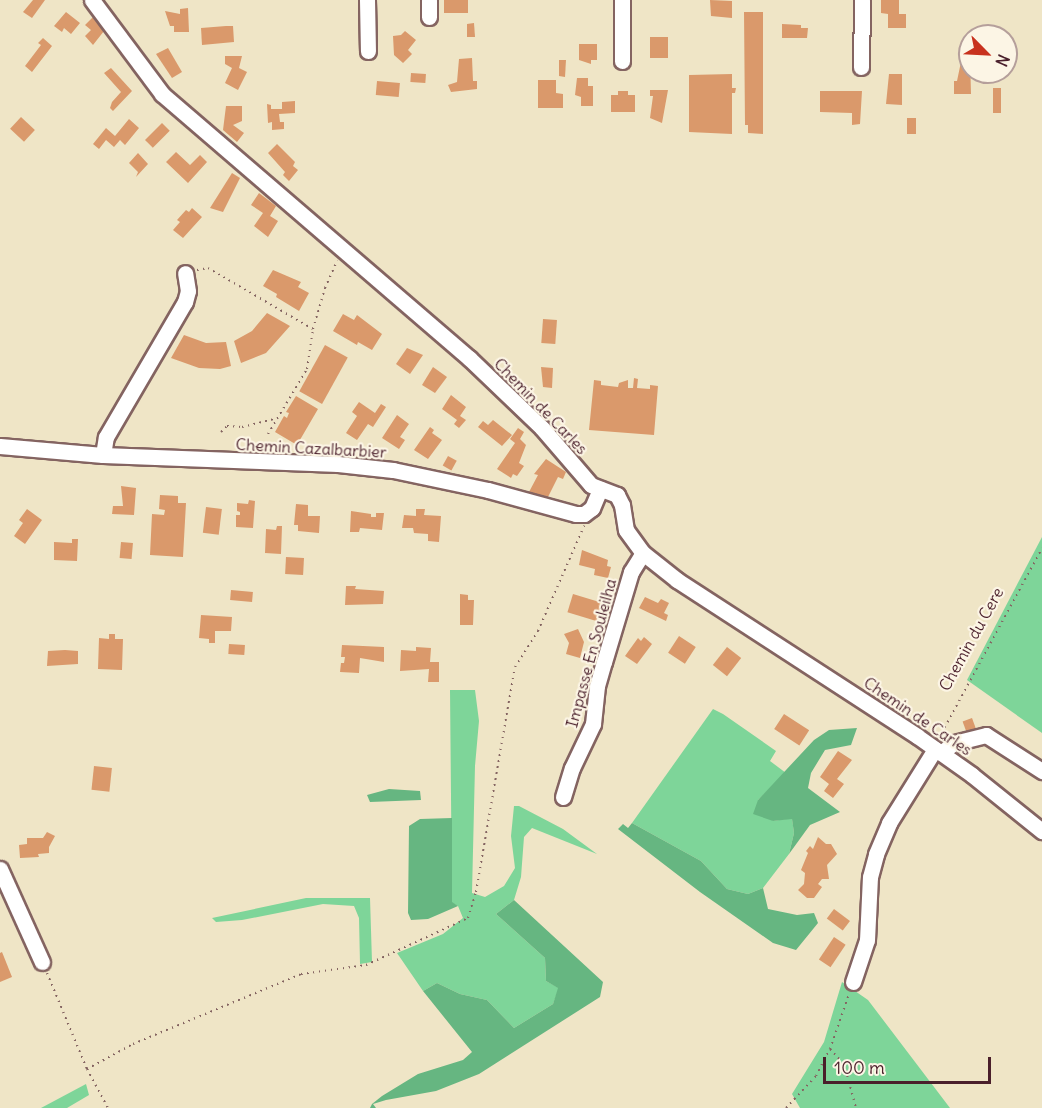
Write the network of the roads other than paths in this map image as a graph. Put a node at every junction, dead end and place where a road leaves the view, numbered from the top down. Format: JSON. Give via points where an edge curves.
{"nodes":[{"id":1,"x":367,"y":0,"type":"edge"},
{"id":2,"x":429,"y":0,"type":"edge"},
{"id":3,"x":622,"y":0,"type":"edge"},
{"id":4,"x":862,"y":0,"type":"edge"},
{"id":5,"x":94,"y":2,"type":"edge"},
{"id":6,"x":429,"y":17,"type":"dead end"},
{"id":7,"x":368,"y":51,"type":"dead end"},
{"id":8,"x":622,"y":61,"type":"dead end"},
{"id":9,"x":861,"y":67,"type":"dead end"},
{"id":10,"x":185,"y":273,"type":"road end"},
{"id":11,"x":0,"y":446,"type":"edge"},
{"id":12,"x":103,"y":455,"type":"junction"},
{"id":13,"x":600,"y":489,"type":"junction"},
{"id":14,"x":643,"y":553,"type":"junction"},
{"id":15,"x":938,"y":751,"type":"junction"},
{"id":16,"x":1042,"y":771,"type":"edge"},
{"id":17,"x":563,"y":797,"type":"dead end"},
{"id":18,"x":1042,"y":831,"type":"edge"},
{"id":19,"x":0,"y":868,"type":"edge"},
{"id":20,"x":42,"y":962,"type":"road end"},
{"id":21,"x":853,"y":982,"type":"road end"}],
"edges":[{"from":1,"to":7,"type":"street"},
{"from":2,"to":6,"type":"street"},
{"from":3,"to":8,"type":"street"},
{"from":4,"to":9,"type":"street"},
{"from":5,"to":13,"type":"street","name":"Chemin de Carles","via":[[162,94],[469,358],[542,428],[583,477]]},
{"from":10,"to":12,"type":"street","via":[[188,291],[184,302],[106,438]]},
{"from":11,"to":12,"type":"street","name":"Chemin Cazalbarbier"},
{"from":12,"to":13,"type":"street","name":"Chemin Cazalbarbier","via":[[393,470],[584,514],[592,508]]},
{"from":13,"to":14,"type":"street","name":"Chemin de Carles","via":[[620,499],[626,530]]},
{"from":14,"to":15,"type":"street","name":"Chemin de Carles","via":[[677,580]]},
{"from":14,"to":17,"type":"street","name":"Impasse En Souleilha","via":[[632,572],[604,662],[593,724]]},
{"from":15,"to":16,"type":"street","via":[[986,735]]},
{"from":15,"to":18,"type":"street","name":"Chemin de Carles"},
{"from":15,"to":21,"type":"street","via":[[888,823],[876,854],[870,877],[867,940]]},
{"from":19,"to":20,"type":"street"}]}
